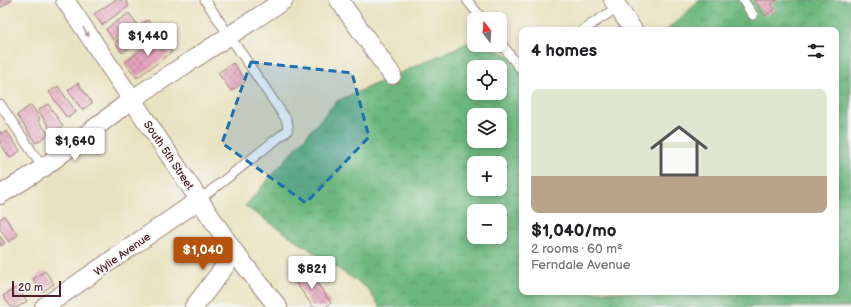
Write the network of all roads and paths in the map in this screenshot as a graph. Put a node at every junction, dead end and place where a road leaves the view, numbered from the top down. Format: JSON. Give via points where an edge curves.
{"nodes":[{"id":1,"x":65,"y":0,"type":"edge"},
{"id":2,"x":205,"y":0,"type":"edge"},
{"id":3,"x":284,"y":0,"type":"edge"},
{"id":4,"x":340,"y":0,"type":"edge"},
{"id":5,"x":467,"y":0,"type":"edge"},
{"id":6,"x":743,"y":0,"type":"edge"},
{"id":7,"x":615,"y":4,"type":"edge"},
{"id":8,"x":476,"y":12,"type":"edge"},
{"id":9,"x":753,"y":15,"type":"dead end"},
{"id":10,"x":587,"y":27,"type":"edge"},
{"id":11,"x":631,"y":27,"type":"edge"},
{"id":12,"x":230,"y":35,"type":"junction"},
{"id":13,"x":507,"y":50,"type":"edge"},
{"id":14,"x":519,"y":64,"type":"edge"},
{"id":15,"x":392,"y":75,"type":"dead end"},
{"id":16,"x":131,"y":100,"type":"junction"},
{"id":17,"x":0,"y":104,"type":"edge"},
{"id":18,"x":43,"y":168,"type":"junction"},
{"id":19,"x":0,"y":195,"type":"edge"},
{"id":20,"x":200,"y":200,"type":"junction"},
{"id":21,"x":235,"y":253,"type":"junction"},
{"id":22,"x":44,"y":307,"type":"edge"},
{"id":23,"x":194,"y":307,"type":"edge"},
{"id":24,"x":278,"y":307,"type":"edge"}],
"edges":[{"from":1,"to":16,"type":"street","name":"South 5th Street","one_way":true},
{"from":2,"to":12,"type":"lane"},
{"from":3,"to":12,"type":"street"},
{"from":4,"to":15,"type":"street"},
{"from":5,"to":8,"type":"lane"},
{"from":6,"to":9,"type":"lane"},
{"from":7,"to":10,"type":"lane"},
{"from":7,"to":11,"type":"street"},
{"from":12,"to":16,"type":"street"},
{"from":12,"to":20,"type":"lane","via":[[286,119],[288,126],[287,131]]},
{"from":13,"to":14,"type":"lane"},
{"from":16,"to":18,"type":"street"},
{"from":16,"to":20,"type":"street","name":"South 5th Street"},
{"from":17,"to":18,"type":"lane"},
{"from":18,"to":19,"type":"street"},
{"from":20,"to":21,"type":"street","name":"South 5th Street"},
{"from":20,"to":22,"type":"street","name":"Wylie Avenue"},
{"from":21,"to":23,"type":"street"},
{"from":21,"to":24,"type":"street","name":"South 5th Street"}]}
